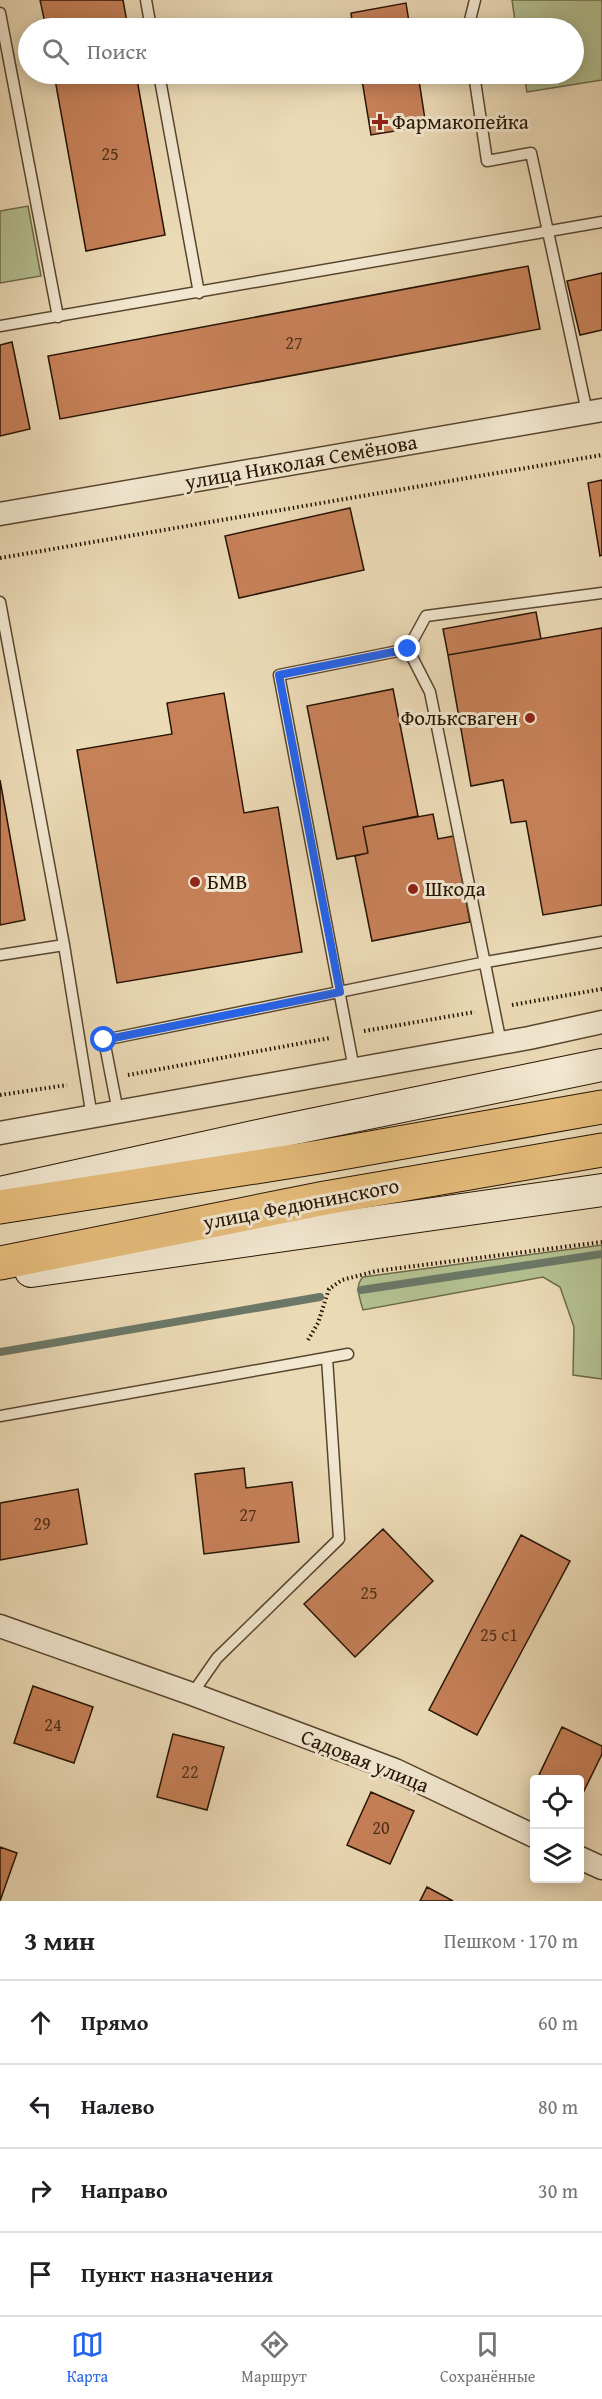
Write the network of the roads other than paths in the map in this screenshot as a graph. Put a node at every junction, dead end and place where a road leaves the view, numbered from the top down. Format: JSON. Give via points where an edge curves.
{"nodes":[{"id":1,"x":146,"y":0,"type":"edge"},
{"id":2,"x":475,"y":0,"type":"edge"},
{"id":3,"x":0,"y":13,"type":"edge"},
{"id":4,"x":149,"y":18,"type":"edge"},
{"id":5,"x":470,"y":18,"type":"edge"},
{"id":6,"x":161,"y":84,"type":"edge"},
{"id":7,"x":475,"y":84,"type":"edge"},
{"id":8,"x":602,"y":222,"type":"edge"},
{"id":9,"x":548,"y":231,"type":"junction"},
{"id":10,"x":199,"y":292,"type":"junction"},
{"id":11,"x":58,"y":317,"type":"junction"},
{"id":12,"x":0,"y":326,"type":"edge"},
{"id":13,"x":594,"y":411,"type":"edge"},
{"id":14,"x":0,"y":514,"type":"edge"},
{"id":15,"x":602,"y":593,"type":"edge"},
{"id":16,"x":0,"y":602,"type":"edge"},
{"id":17,"x":408,"y":649,"type":"junction"},
{"id":18,"x":602,"y":942,"type":"edge"},
{"id":19,"x":64,"y":945,"type":"junction"},
{"id":20,"x":0,"y":955,"type":"edge"},
{"id":21,"x":486,"y":962,"type":"junction"},
{"id":22,"x":340,"y":992,"type":"junction"},
{"id":23,"x":602,"y":1022,"type":"edge"},
{"id":24,"x":501,"y":1042,"type":"junction"},
{"id":25,"x":602,"y":1065,"type":"edge"},
{"id":26,"x":354,"y":1069,"type":"junction"},
{"id":27,"x":602,"y":1107,"type":"edge"},
{"id":28,"x":118,"y":1112,"type":"junction"},
{"id":29,"x":92,"y":1117,"type":"junction"},
{"id":30,"x":0,"y":1133,"type":"edge"},
{"id":31,"x":602,"y":1150,"type":"edge"},
{"id":32,"x":602,"y":1190,"type":"edge"},
{"id":33,"x":0,"y":1193,"type":"edge"},
{"id":34,"x":0,"y":1208,"type":"edge"},
{"id":35,"x":0,"y":1263,"type":"edge"},
{"id":36,"x":0,"y":1275,"type":"edge"},
{"id":37,"x":348,"y":1354,"type":"dead end"},
{"id":38,"x":327,"y":1358,"type":"junction"},
{"id":39,"x":0,"y":1416,"type":"edge"},
{"id":40,"x":0,"y":1626,"type":"edge"},
{"id":41,"x":192,"y":1694,"type":"junction"},
{"id":42,"x":530,"y":1834,"type":"edge"},
{"id":43,"x":584,"y":1860,"type":"edge"},
{"id":44,"x":602,"y":1868,"type":"edge"}],
"edges":[{"from":1,"to":4,"type":"lane"},
{"from":2,"to":5,"type":"lane"},
{"from":3,"to":11,"type":"lane"},
{"from":6,"to":10,"type":"lane"},
{"from":7,"to":9,"type":"lane","via":[[487,161],[531,153]]},
{"from":8,"to":9,"type":"lane"},
{"from":9,"to":10,"type":"lane"},
{"from":9,"to":13,"type":"lane"},
{"from":10,"to":11,"type":"lane"},
{"from":11,"to":12,"type":"lane"},
{"from":13,"to":14,"type":"street","name":"улица Николая Семёнова"},
{"from":15,"to":17,"type":"lane","via":[[426,616]]},
{"from":16,"to":19,"type":"lane"},
{"from":17,"to":21,"type":"lane","via":[[430,692]]},
{"from":17,"to":22,"type":"lane","via":[[279,675]]},
{"from":18,"to":21,"type":"lane"},
{"from":19,"to":20,"type":"lane"},
{"from":19,"to":29,"type":"lane"},
{"from":21,"to":22,"type":"lane"},
{"from":21,"to":24,"type":"lane"},
{"from":22,"to":26,"type":"lane"},
{"from":22,"to":28,"type":"lane","via":[[104,1040]]},
{"from":23,"to":24,"type":"street"},
{"from":24,"to":26,"type":"street"},
{"from":25,"to":33,"type":"main road"},
{"from":26,"to":28,"type":"street"},
{"from":27,"to":34,"type":"highway","name":"улица Федюнинского"},
{"from":28,"to":29,"type":"street"},
{"from":29,"to":30,"type":"street"},
{"from":31,"to":35,"type":"highway","name":"улица Федюнинского","via":[[326,1198]]},
{"from":32,"to":36,"type":"main road"},
{"from":37,"to":38,"type":"lane"},
{"from":38,"to":39,"type":"lane"},
{"from":38,"to":41,"type":"lane","via":[[339,1539],[217,1658]]},
{"from":40,"to":41,"type":"street","name":"Садовая улица"},
{"from":41,"to":42,"type":"street","name":"Садовая улица","via":[[395,1770]]},
{"from":43,"to":44,"type":"street"}]}
